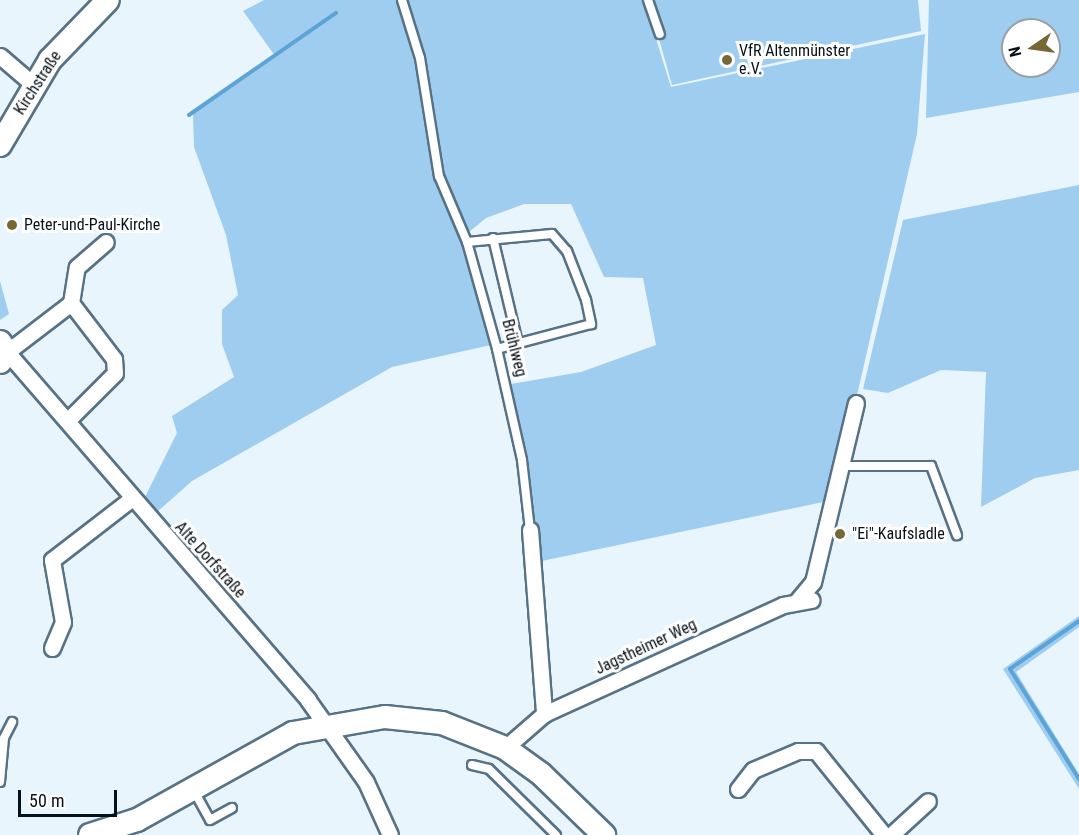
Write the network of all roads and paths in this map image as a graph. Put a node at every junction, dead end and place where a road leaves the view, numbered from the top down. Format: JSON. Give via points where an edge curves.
{"nodes":[{"id":1,"x":108,"y":0,"type":"edge"},
{"id":2,"x":402,"y":0,"type":"edge"},
{"id":3,"x":648,"y":0,"type":"edge"},
{"id":4,"x":660,"y":34,"type":"dead end"},
{"id":5,"x":0,"y":56,"type":"edge"},
{"id":6,"x":35,"y":86,"type":"junction"},
{"id":7,"x":0,"y":145,"type":"edge"},
{"id":8,"x":493,"y":238,"type":"junction"},
{"id":9,"x":106,"y":242,"type":"dead end"},
{"id":10,"x":466,"y":242,"type":"junction"},
{"id":11,"x":71,"y":303,"type":"junction"},
{"id":12,"x":518,"y":343,"type":"junction"},
{"id":13,"x":497,"y":349,"type":"junction"},
{"id":14,"x":2,"y":352,"type":"edge"},
{"id":15,"x":856,"y":403,"type":"dead end"},
{"id":16,"x":68,"y":420,"type":"junction"},
{"id":17,"x":842,"y":466,"type":"junction"},
{"id":18,"x":131,"y":498,"type":"junction"},
{"id":19,"x":530,"y":530,"type":"joint"},
{"id":20,"x":957,"y":535,"type":"dead end"},
{"id":21,"x":812,"y":600,"type":"dead end"},
{"id":22,"x":796,"y":602,"type":"junction"},
{"id":23,"x":52,"y":648,"type":"dead end"},
{"id":24,"x":544,"y":714,"type":"junction"},
{"id":25,"x":12,"y":722,"type":"dead end"},
{"id":26,"x":325,"y":724,"type":"junction"},
{"id":27,"x":505,"y":748,"type":"junction"},
{"id":28,"x":472,"y":765,"type":"dead end"},
{"id":29,"x":0,"y":782,"type":"edge"},
{"id":30,"x":738,"y":789,"type":"dead end"},
{"id":31,"x":193,"y":790,"type":"junction"},
{"id":32,"x":928,"y":801,"type":"dead end"},
{"id":33,"x":232,"y":808,"type":"dead end"},
{"id":34,"x":90,"y":835,"type":"edge"},
{"id":35,"x":390,"y":835,"type":"edge"},
{"id":36,"x":556,"y":835,"type":"edge"},
{"id":37,"x":604,"y":835,"type":"edge"},
{"id":38,"x":884,"y":835,"type":"edge"},
{"id":39,"x":891,"y":835,"type":"edge"}],
"edges":[{"from":1,"to":6,"type":"main road","name":"Kirchstraße","via":[[50,60]]},
{"from":2,"to":10,"type":"lane","name":"Brühlweg","via":[[420,58],[439,176]]},
{"from":3,"to":4,"type":"lane"},
{"from":5,"to":6,"type":"street"},
{"from":6,"to":7,"type":"main road","name":"Kirchstraße"},
{"from":8,"to":10,"type":"lane"},
{"from":8,"to":12,"type":"lane"},
{"from":8,"to":12,"type":"lane","via":[[544,232],[558,238],[586,300],[591,324]]},
{"from":9,"to":11,"type":"street","via":[[77,267]]},
{"from":10,"to":13,"type":"lane","name":"Brühlweg"},
{"from":11,"to":14,"type":"street","name":"Alte Dorfstraße"},
{"from":11,"to":16,"type":"street","via":[[114,359],[115,373]]},
{"from":12,"to":13,"type":"lane"},
{"from":13,"to":19,"type":"lane","name":"Brühlweg","via":[[522,460]]},
{"from":14,"to":16,"type":"street","name":"Alte Dorfstraße"},
{"from":15,"to":17,"type":"street"},
{"from":16,"to":18,"type":"street","name":"Alte Dorfstraße"},
{"from":17,"to":20,"type":"lane","via":[[931,466]]},
{"from":17,"to":22,"type":"street","via":[[813,582]]},
{"from":18,"to":23,"type":"street","via":[[52,560],[63,622]]},
{"from":18,"to":26,"type":"street","name":"Alte Dorfstraße","via":[[255,636]]},
{"from":19,"to":24,"type":"street","name":"Brühlweg"},
{"from":21,"to":22,"type":"street","name":"Jagstheimer Weg"},
{"from":22,"to":24,"type":"street","name":"Jagstheimer Weg"},
{"from":24,"to":27,"type":"street","name":"Jagstheimer Weg"},
{"from":25,"to":29,"type":"lane","via":[[4,738]]},
{"from":26,"to":27,"type":"main road","via":[[416,718],[473,733]]},
{"from":26,"to":31,"type":"main road","via":[[258,749]]},
{"from":26,"to":35,"type":"street","name":"Alte Dorfstraße","via":[[366,782]]},
{"from":27,"to":37,"type":"main road","via":[[541,774]]},
{"from":28,"to":36,"type":"lane","via":[[489,769]]},
{"from":30,"to":38,"type":"street","via":[[753,770],[798,751],[816,751]]},
{"from":31,"to":33,"type":"lane","via":[[210,820]]},
{"from":31,"to":34,"type":"main road","via":[[136,820]]},
{"from":32,"to":39,"type":"street"}]}
